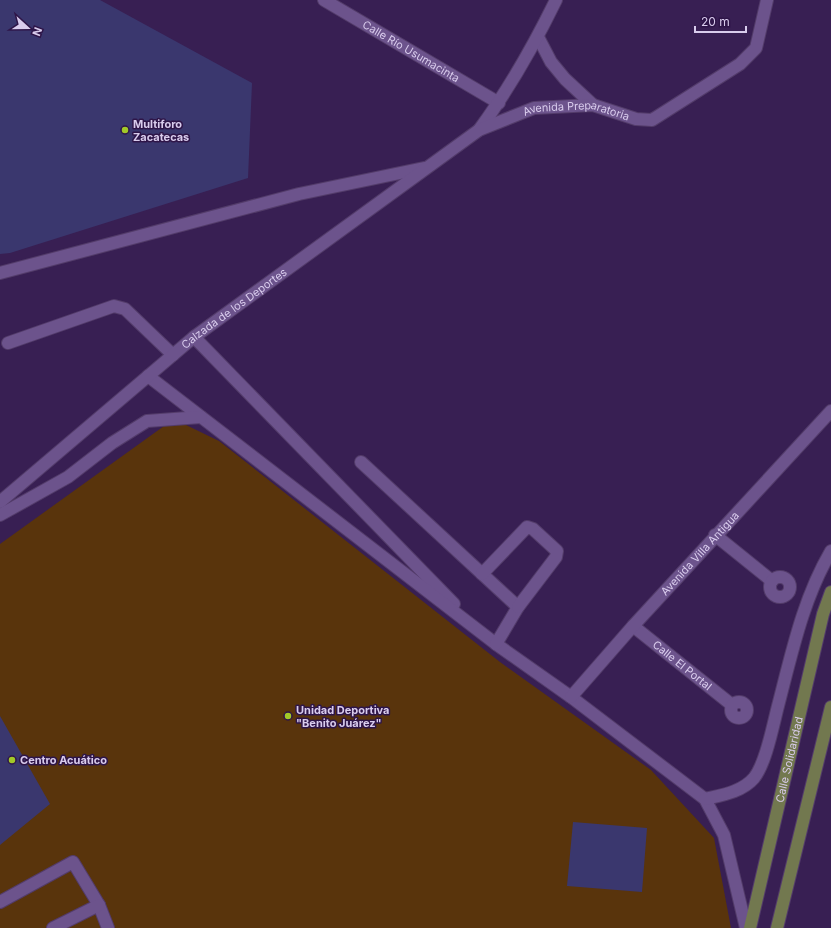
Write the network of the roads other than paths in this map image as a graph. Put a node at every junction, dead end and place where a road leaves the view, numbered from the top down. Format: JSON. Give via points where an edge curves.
{"nodes":[{"id":1,"x":324,"y":0,"type":"edge"},
{"id":2,"x":556,"y":0,"type":"edge"},
{"id":3,"x":768,"y":0,"type":"edge"},
{"id":4,"x":538,"y":37,"type":"junction"},
{"id":5,"x":499,"y":103,"type":"junction"},
{"id":6,"x":593,"y":105,"type":"junction"},
{"id":7,"x":479,"y":130,"type":"junction"},
{"id":8,"x":428,"y":167,"type":"junction"},
{"id":9,"x":0,"y":273,"type":"edge"},
{"id":10,"x":194,"y":337,"type":"junction"},
{"id":11,"x":8,"y":343,"type":"dead end"},
{"id":12,"x":173,"y":355,"type":"junction"},
{"id":13,"x":148,"y":376,"type":"junction"},
{"id":14,"x":831,"y":411,"type":"edge"},
{"id":15,"x":201,"y":417,"type":"junction"},
{"id":16,"x":361,"y":462,"type":"dead end"},
{"id":17,"x":0,"y":502,"type":"edge"},
{"id":18,"x":0,"y":515,"type":"edge"},
{"id":19,"x":715,"y":535,"type":"junction"},
{"id":20,"x":831,"y":551,"type":"edge"},
{"id":21,"x":482,"y":574,"type":"junction"},
{"id":22,"x":772,"y":581,"type":"dead end"},
{"id":23,"x":831,"y":592,"type":"edge"},
{"id":24,"x":518,"y":607,"type":"junction"},
{"id":25,"x":633,"y":626,"type":"junction"},
{"id":26,"x":484,"y":635,"type":"junction"},
{"id":27,"x":496,"y":644,"type":"junction"},
{"id":28,"x":571,"y":697,"type":"junction"},
{"id":29,"x":732,"y":706,"type":"dead end"},
{"id":30,"x":831,"y":707,"type":"edge"},
{"id":31,"x":704,"y":799,"type":"junction"},
{"id":32,"x":0,"y":902,"type":"edge"},
{"id":33,"x":100,"y":905,"type":"junction"},
{"id":34,"x":53,"y":928,"type":"edge"},
{"id":35,"x":108,"y":928,"type":"edge"},
{"id":36,"x":746,"y":928,"type":"edge"},
{"id":37,"x":750,"y":928,"type":"edge"},
{"id":38,"x":777,"y":928,"type":"edge"}],
"edges":[{"from":1,"to":5,"type":"street","name":"Calle Río Usumacinta"},
{"from":2,"to":4,"type":"street"},
{"from":3,"to":6,"type":"street","name":"Avenida Preparatoria","via":[[756,48],[740,64],[652,120],[636,119]]},
{"from":4,"to":5,"type":"street"},
{"from":4,"to":6,"type":"street","via":[[551,62]]},
{"from":5,"to":7,"type":"street"},
{"from":6,"to":7,"type":"street","name":"Avenida Preparatoria","via":[[534,108]]},
{"from":7,"to":8,"type":"street","name":"Calzada de los Deportes"},
{"from":8,"to":9,"type":"street","via":[[299,194]]},
{"from":8,"to":10,"type":"street","name":"Calzada de los Deportes"},
{"from":10,"to":12,"type":"street","name":"Calzada de los Deportes"},
{"from":10,"to":26,"type":"street"},
{"from":11,"to":12,"type":"street","via":[[114,306],[125,309]]},
{"from":12,"to":13,"type":"street","name":"Calzada de los Deportes"},
{"from":13,"to":15,"type":"street"},
{"from":13,"to":17,"type":"street","name":"Calzada de los Deportes"},
{"from":14,"to":19,"type":"street","name":"Avenida Villa Antigua"},
{"from":15,"to":18,"type":"street","via":[[147,421],[68,477]]},
{"from":15,"to":26,"type":"street"},
{"from":16,"to":21,"type":"street"},
{"from":19,"to":22,"type":"street"},
{"from":19,"to":25,"type":"street","name":"Avenida Villa Antigua"},
{"from":20,"to":31,"type":"street","via":[[817,575],[802,615],[772,729],[754,777],[741,789]]},
{"from":21,"to":24,"type":"street"},
{"from":21,"to":24,"type":"street","via":[[527,527],[533,529],[557,551],[556,556]]},
{"from":23,"to":37,"type":"main road","name":"Calle Solidaridad","via":[[823,614]]},
{"from":24,"to":27,"type":"street"},
{"from":25,"to":28,"type":"street","name":"Avenida Villa Antigua"},
{"from":25,"to":29,"type":"street","name":"Calle El Portal"},
{"from":26,"to":27,"type":"street"},
{"from":27,"to":28,"type":"street"},
{"from":28,"to":31,"type":"street"},
{"from":30,"to":38,"type":"main road"},
{"from":31,"to":36,"type":"street","via":[[724,835]]},
{"from":32,"to":33,"type":"street","via":[[73,862]]},
{"from":33,"to":34,"type":"street"},
{"from":33,"to":35,"type":"street"}]}
